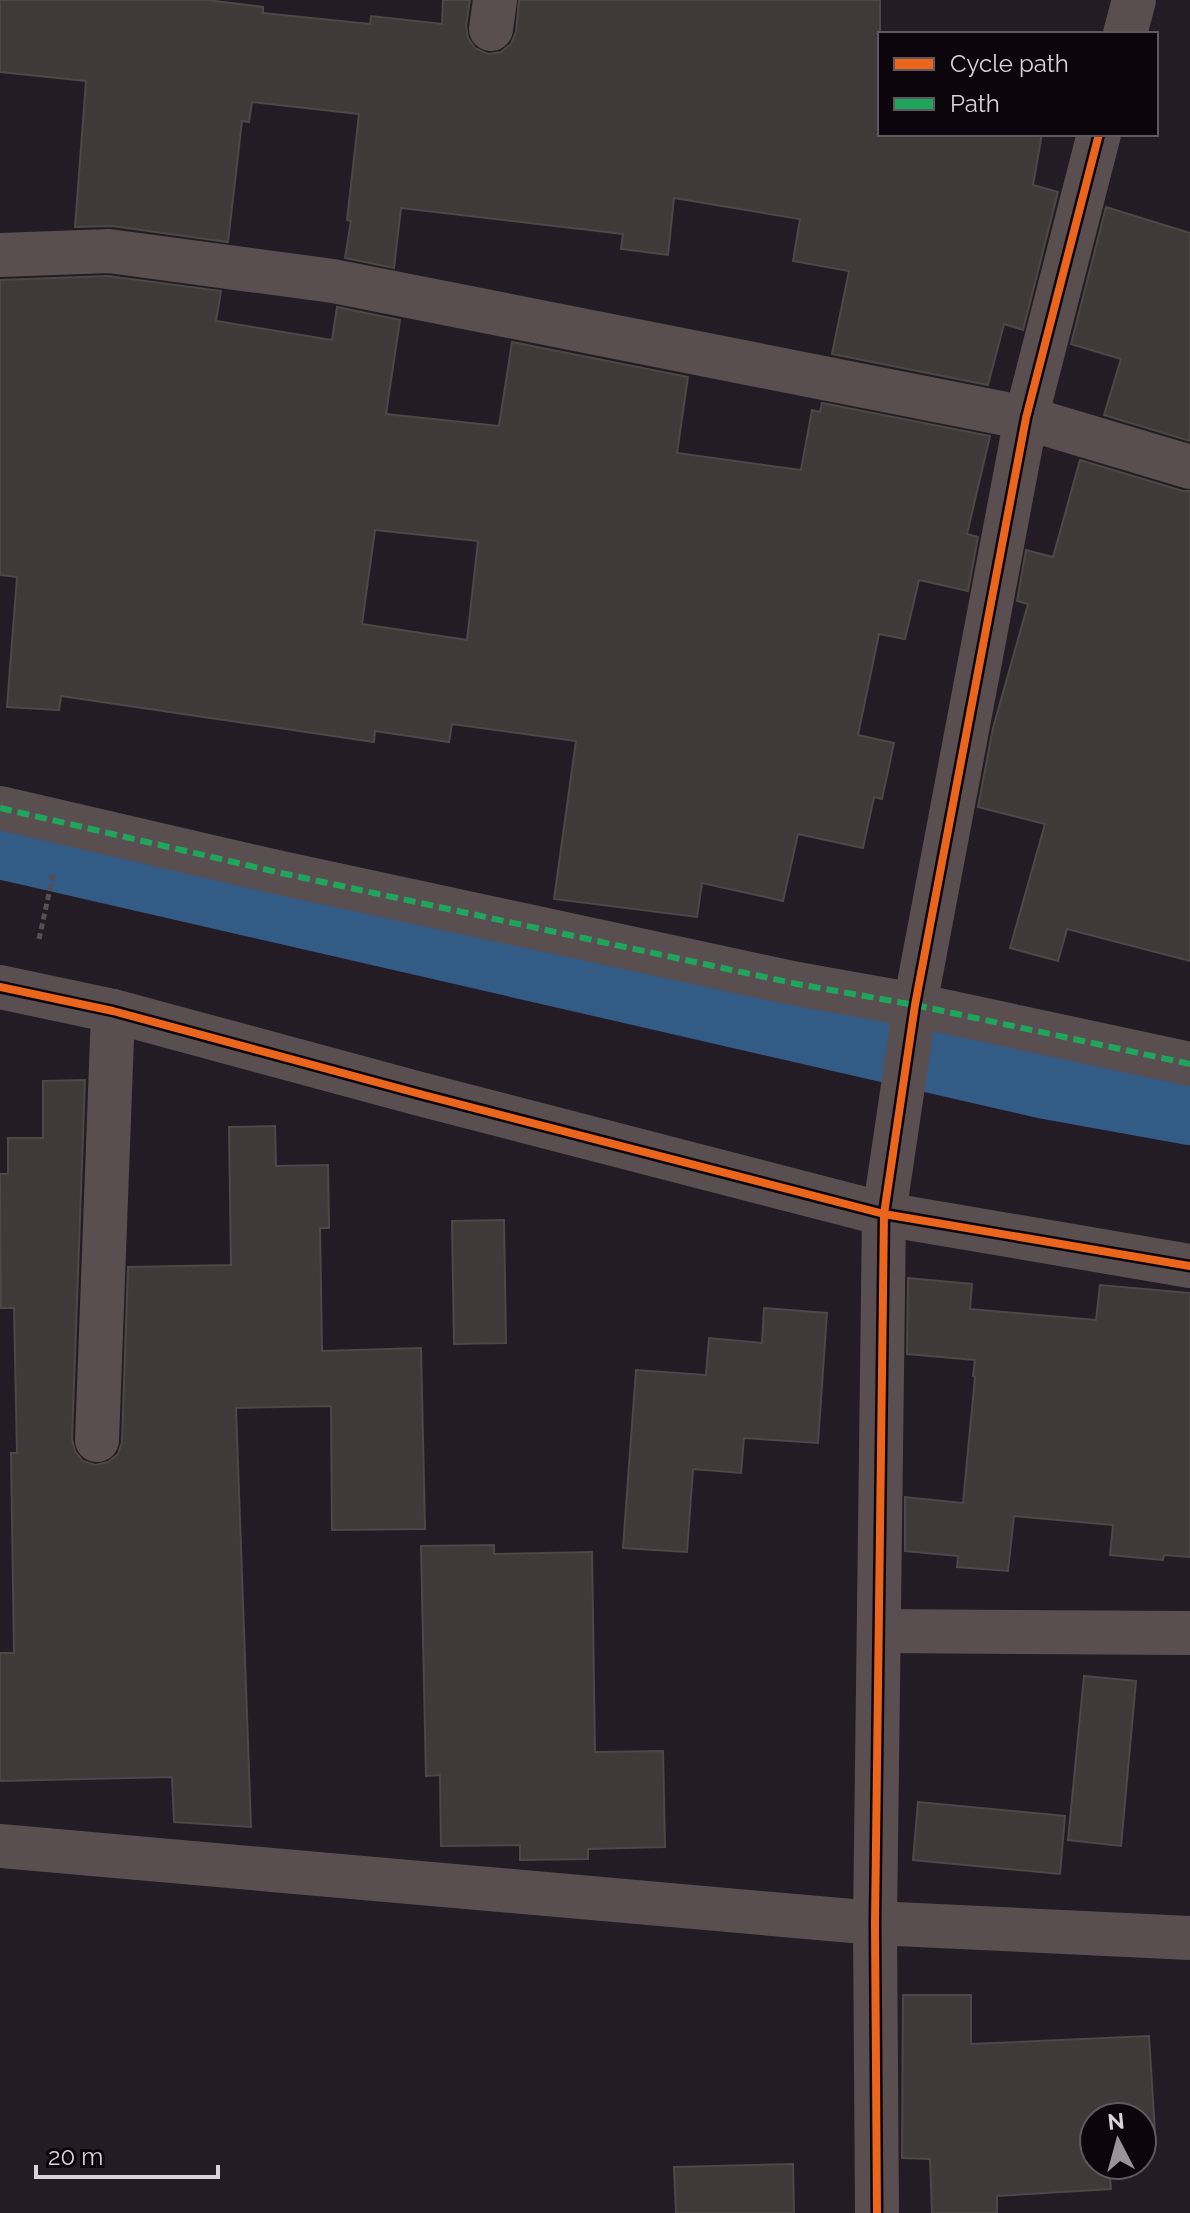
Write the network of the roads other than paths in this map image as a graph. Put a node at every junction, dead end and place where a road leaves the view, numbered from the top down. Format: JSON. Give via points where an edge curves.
{"nodes":[{"id":1,"x":1134,"y":0,"type":"edge"},
{"id":2,"x":1126,"y":32,"type":"edge"},
{"id":3,"x":1098,"y":136,"type":"edge"},
{"id":4,"x":0,"y":255,"type":"edge"},
{"id":5,"x":1026,"y":418,"type":"junction"},
{"id":6,"x":1190,"y":467,"type":"edge"},
{"id":7,"x":0,"y":808,"type":"edge"},
{"id":8,"x":0,"y":987,"type":"edge"},
{"id":9,"x":113,"y":1011,"type":"junction"},
{"id":10,"x":914,"y":1015,"type":"junction"},
{"id":11,"x":1190,"y":1064,"type":"edge"},
{"id":12,"x":884,"y":1214,"type":"junction"},
{"id":13,"x":1190,"y":1266,"type":"edge"},
{"id":14,"x":97,"y":1440,"type":"dead end"},
{"id":15,"x":879,"y":1631,"type":"junction"},
{"id":16,"x":1190,"y":1633,"type":"edge"},
{"id":17,"x":0,"y":1846,"type":"edge"},
{"id":18,"x":875,"y":1923,"type":"junction"},
{"id":19,"x":1190,"y":1938,"type":"edge"},
{"id":20,"x":877,"y":2213,"type":"edge"}],
"edges":[{"from":1,"to":2,"type":"street"},
{"from":3,"to":5,"type":"street"},
{"from":4,"to":5,"type":"street","via":[[109,251],[333,281]]},
{"from":5,"to":6,"type":"street"},
{"from":5,"to":10,"type":"street"},
{"from":7,"to":10,"type":"street","via":[[797,984]]},
{"from":8,"to":9,"type":"street"},
{"from":9,"to":12,"type":"street"},
{"from":9,"to":14,"type":"street"},
{"from":10,"to":11,"type":"street"},
{"from":10,"to":12,"type":"street"},
{"from":12,"to":13,"type":"street"},
{"from":12,"to":15,"type":"street"},
{"from":15,"to":16,"type":"street"},
{"from":15,"to":18,"type":"street"},
{"from":17,"to":18,"type":"street"},
{"from":18,"to":19,"type":"street"},
{"from":18,"to":20,"type":"street"}]}
